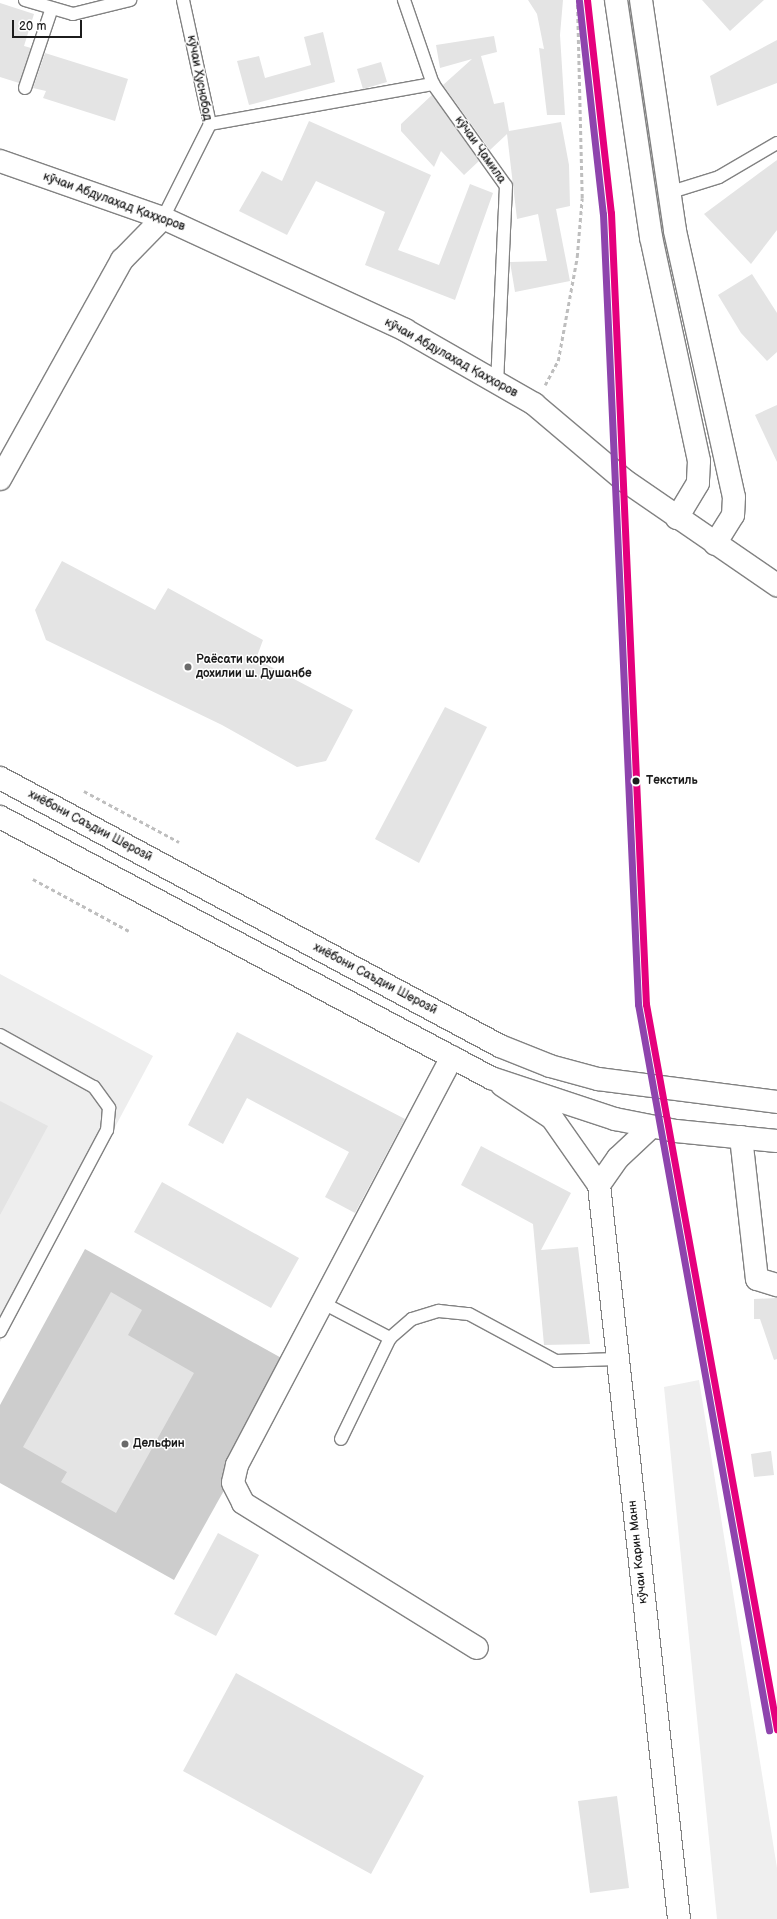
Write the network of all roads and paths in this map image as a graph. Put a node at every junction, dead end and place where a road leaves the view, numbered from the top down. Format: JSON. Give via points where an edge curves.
{"nodes":[{"id":1,"x":25,"y":0,"type":"edge"},
{"id":2,"x":130,"y":0,"type":"edge"},
{"id":3,"x":183,"y":0,"type":"edge"},
{"id":4,"x":404,"y":0,"type":"edge"},
{"id":5,"x":577,"y":0,"type":"edge"},
{"id":6,"x":616,"y":0,"type":"edge"},
{"id":7,"x":641,"y":0,"type":"edge"},
{"id":8,"x":52,"y":8,"type":"junction"},
{"id":9,"x":433,"y":84,"type":"junction"},
{"id":10,"x":25,"y":88,"type":"dead end"},
{"id":11,"x":210,"y":124,"type":"junction"},
{"id":12,"x":777,"y":143,"type":"edge"},
{"id":13,"x":0,"y":160,"type":"edge"},
{"id":14,"x":668,"y":193,"type":"junction"},
{"id":15,"x":163,"y":218,"type":"junction"},
{"id":16,"x":497,"y":384,"type":"junction"},
{"id":17,"x":534,"y":404,"type":"junction"},
{"id":18,"x":0,"y":479,"type":"edge"},
{"id":19,"x":677,"y":518,"type":"junction"},
{"id":20,"x":715,"y":544,"type":"junction"},
{"id":21,"x":776,"y":582,"type":"edge"},
{"id":22,"x":0,"y":778,"type":"edge"},
{"id":23,"x":84,"y":790,"type":"dead end"},
{"id":24,"x":0,"y":817,"type":"edge"},
{"id":25,"x":179,"y":842,"type":"dead end"},
{"id":26,"x":33,"y":879,"type":"dead end"},
{"id":27,"x":129,"y":931,"type":"dead end"},
{"id":28,"x":0,"y":1035,"type":"edge"},
{"id":29,"x":452,"y":1057,"type":"junction"},
{"id":30,"x":491,"y":1078,"type":"junction"},
{"id":31,"x":777,"y":1102,"type":"edge"},
{"id":32,"x":651,"y":1127,"type":"junction"},
{"id":33,"x":741,"y":1137,"type":"junction"},
{"id":34,"x":777,"y":1141,"type":"edge"},
{"id":35,"x":599,"y":1185,"type":"junction"},
{"id":36,"x":777,"y":1285,"type":"edge"},
{"id":37,"x":323,"y":1303,"type":"junction"},
{"id":38,"x":0,"y":1331,"type":"edge"},
{"id":39,"x":390,"y":1338,"type":"junction"},
{"id":40,"x":617,"y":1359,"type":"junction"},
{"id":41,"x":341,"y":1439,"type":"dead end"},
{"id":42,"x":477,"y":1648,"type":"dead end"},
{"id":43,"x":679,"y":1919,"type":"edge"}],
"edges":[{"from":1,"to":8,"type":"lane"},
{"from":2,"to":8,"type":"lane","via":[[73,14]]},
{"from":3,"to":11,"type":"lane","name":"кӯчаи Ҳуснобод"},
{"from":4,"to":9,"type":"lane","name":"кӯчаи Ҷамила"},
{"from":5,"to":17,"type":"path","via":[[582,198],[577,257],[558,361]]},
{"from":6,"to":19,"type":"main road","via":[[651,237],[699,462],[698,483]]},
{"from":7,"to":14,"type":"main road"},
{"from":8,"to":10,"type":"lane"},
{"from":9,"to":11,"type":"lane"},
{"from":9,"to":16,"type":"lane","name":"кӯчаи Ҷамила","via":[[506,186]]},
{"from":11,"to":15,"type":"lane","name":"кӯчаи Ҳуснобод"},
{"from":12,"to":14,"type":"lane","via":[[725,174]]},
{"from":13,"to":15,"type":"main road","name":"кӯчаи Абдулаҳад Қаҳҳоров"},
{"from":14,"to":20,"type":"main road","via":[[734,497],[733,515]]},
{"from":15,"to":16,"type":"main road","name":"кӯчаи Абдулаҳад Қаҳҳоров","via":[[405,330]]},
{"from":15,"to":18,"type":"main road","via":[[122,260]]},
{"from":16,"to":17,"type":"main road","name":"кӯчаи Абдулаҳад Қаҳҳоров"},
{"from":17,"to":19,"type":"main road","name":"кӯчаи Абдулаҳад Қаҳҳоров","via":[[624,480]]},
{"from":19,"to":20,"type":"main road","name":"кӯчаи Абдулаҳад Қаҳҳоров"},
{"from":20,"to":21,"type":"main road","name":"кӯчаи Абдулаҳад Қаҳҳоров"},
{"from":22,"to":31,"type":"main road","name":"хиёбони Саъдии Шерозӣ","via":[[500,1046],[550,1066],[598,1079]]},
{"from":23,"to":25,"type":"path"},
{"from":24,"to":29,"type":"main road"},
{"from":26,"to":27,"type":"path"},
{"from":28,"to":38,"type":"lane","via":[[94,1088],[109,1108],[107,1130]]},
{"from":29,"to":30,"type":"main road"},
{"from":29,"to":37,"type":"main road"},
{"from":30,"to":32,"type":"main road","via":[[615,1119]]},
{"from":30,"to":35,"type":"main road","name":"кӯчаи Карин Манн","via":[[552,1118]]},
{"from":32,"to":33,"type":"main road"},
{"from":32,"to":35,"type":"main road","via":[[618,1158]]},
{"from":33,"to":34,"type":"main road"},
{"from":33,"to":36,"type":"main road","via":[[757,1279]]},
{"from":35,"to":40,"type":"main road","name":"кӯчаи Карин Манн"},
{"from":37,"to":39,"type":"lane"},
{"from":37,"to":42,"type":"main road","via":[[237,1465],[233,1483],[243,1503]]},
{"from":39,"to":40,"type":"lane","via":[[412,1318],[439,1311],[469,1314],[556,1361]]},
{"from":39,"to":41,"type":"lane"},
{"from":40,"to":43,"type":"main road","name":"кӯчаи Карин Манн"}]}
